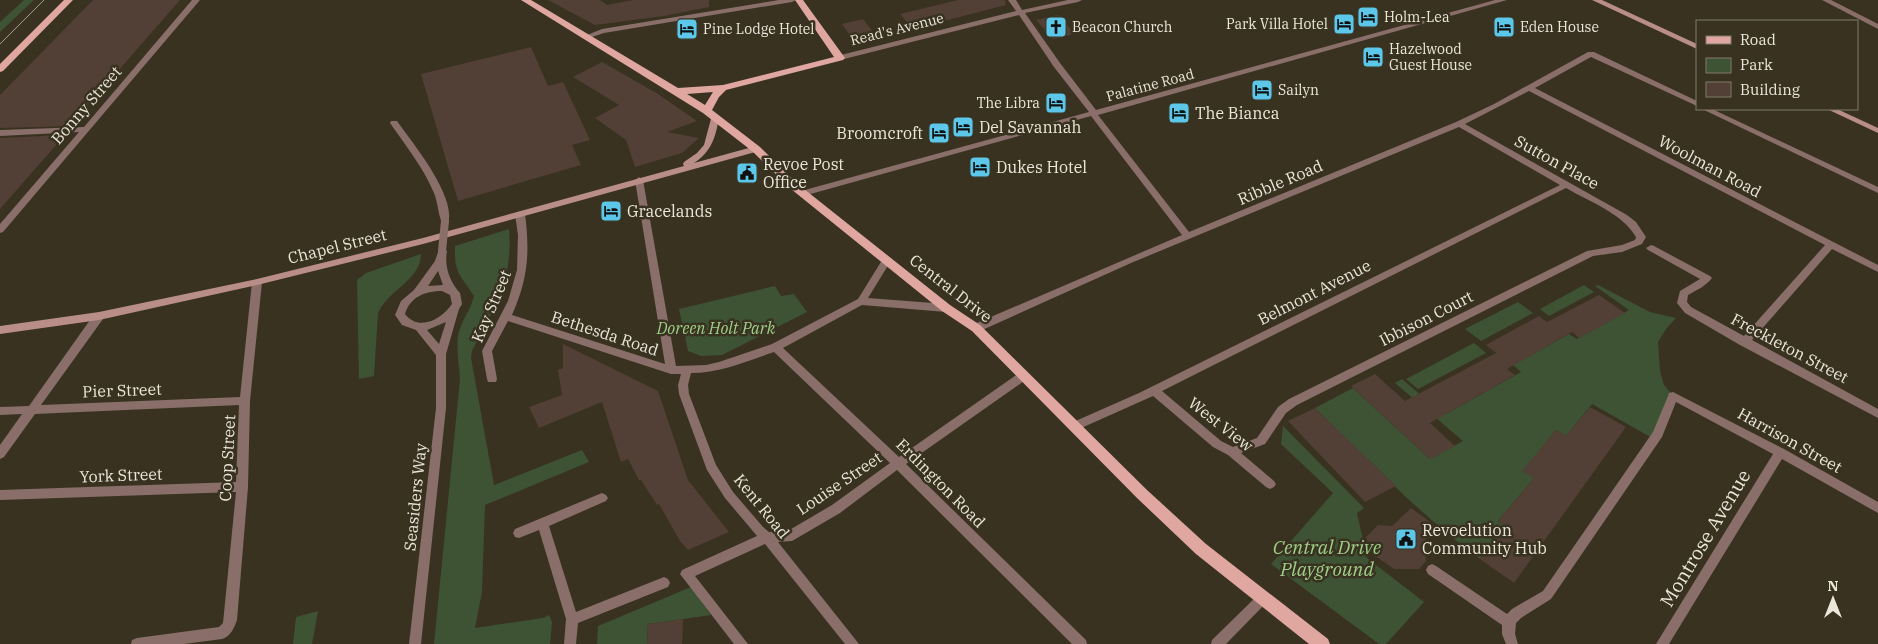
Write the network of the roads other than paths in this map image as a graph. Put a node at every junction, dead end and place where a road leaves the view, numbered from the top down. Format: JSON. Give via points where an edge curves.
{"nodes":[{"id":1,"x":68,"y":0,"type":"edge"},
{"id":2,"x":196,"y":0,"type":"edge"},
{"id":3,"x":525,"y":0,"type":"edge"},
{"id":4,"x":792,"y":0,"type":"edge"},
{"id":5,"x":799,"y":0,"type":"edge"},
{"id":6,"x":1012,"y":0,"type":"edge"},
{"id":7,"x":1078,"y":0,"type":"edge"},
{"id":8,"x":1502,"y":0,"type":"edge"},
{"id":9,"x":1596,"y":0,"type":"edge"},
{"id":10,"x":1826,"y":0,"type":"edge"},
{"id":11,"x":1021,"y":12,"type":"junction"},
{"id":12,"x":1878,"y":27,"type":"edge"},
{"id":13,"x":586,"y":37,"type":"junction"},
{"id":14,"x":1696,"y":47,"type":"edge"},
{"id":15,"x":840,"y":58,"type":"junction"},
{"id":16,"x":0,"y":69,"type":"edge"},
{"id":17,"x":723,"y":88,"type":"junction"},
{"id":18,"x":1529,"y":88,"type":"junction"},
{"id":19,"x":675,"y":90,"type":"junction"},
{"id":20,"x":1696,"y":104,"type":"edge"},
{"id":21,"x":1708,"y":110,"type":"edge"},
{"id":22,"x":1833,"y":110,"type":"edge"},
{"id":23,"x":1094,"y":113,"type":"junction"},
{"id":24,"x":711,"y":114,"type":"junction"},
{"id":25,"x":394,"y":123,"type":"dead end"},
{"id":26,"x":1459,"y":124,"type":"junction"},
{"id":27,"x":86,"y":129,"type":"junction"},
{"id":28,"x":1878,"y":131,"type":"edge"},
{"id":29,"x":0,"y":132,"type":"edge"},
{"id":30,"x":756,"y":149,"type":"junction"},
{"id":31,"x":676,"y":170,"type":"junction"},
{"id":32,"x":640,"y":180,"type":"junction"},
{"id":33,"x":1566,"y":185,"type":"junction"},
{"id":34,"x":1878,"y":190,"type":"edge"},
{"id":35,"x":804,"y":193,"type":"junction"},
{"id":36,"x":520,"y":214,"type":"junction"},
{"id":37,"x":0,"y":230,"type":"edge"},
{"id":38,"x":1639,"y":230,"type":"joint"},
{"id":39,"x":1188,"y":237,"type":"junction"},
{"id":40,"x":1830,"y":245,"type":"junction"},
{"id":41,"x":1651,"y":248,"type":"dead end"},
{"id":42,"x":886,"y":259,"type":"junction"},
{"id":43,"x":440,"y":262,"type":"junction"},
{"id":44,"x":1878,"y":269,"type":"edge"},
{"id":45,"x":257,"y":282,"type":"junction"},
{"id":46,"x":450,"y":290,"type":"junction"},
{"id":47,"x":418,"y":292,"type":"junction"},
{"id":48,"x":861,"y":301,"type":"junction"},
{"id":49,"x":946,"y":308,"type":"junction"},
{"id":50,"x":455,"y":310,"type":"junction"},
{"id":51,"x":99,"y":316,"type":"junction"},
{"id":52,"x":506,"y":317,"type":"junction"},
{"id":53,"x":419,"y":326,"type":"junction"},
{"id":54,"x":976,"y":328,"type":"junction"},
{"id":55,"x":0,"y":330,"type":"edge"},
{"id":56,"x":1744,"y":342,"type":"junction"},
{"id":57,"x":776,"y":347,"type":"junction"},
{"id":58,"x":440,"y":354,"type":"junction"},
{"id":59,"x":671,"y":370,"type":"junction"},
{"id":60,"x":687,"y":370,"type":"junction"},
{"id":61,"x":1023,"y":376,"type":"junction"},
{"id":62,"x":492,"y":379,"type":"dead end"},
{"id":63,"x":1154,"y":391,"type":"junction"},
{"id":64,"x":245,"y":401,"type":"junction"},
{"id":65,"x":32,"y":409,"type":"junction"},
{"id":66,"x":0,"y":411,"type":"edge"},
{"id":67,"x":1878,"y":414,"type":"edge"},
{"id":68,"x":1075,"y":426,"type":"junction"},
{"id":69,"x":1232,"y":452,"type":"junction"},
{"id":70,"x":1780,"y":452,"type":"junction"},
{"id":71,"x":0,"y":454,"type":"edge"},
{"id":72,"x":898,"y":463,"type":"junction"},
{"id":73,"x":1270,"y":484,"type":"dead end"},
{"id":74,"x":242,"y":487,"type":"junction"},
{"id":75,"x":0,"y":495,"type":"edge"},
{"id":76,"x":602,"y":498,"type":"dead end"},
{"id":77,"x":1878,"y":508,"type":"edge"},
{"id":78,"x":543,"y":524,"type":"junction"},
{"id":79,"x":520,"y":533,"type":"dead end"},
{"id":80,"x":767,"y":537,"type":"junction"},
{"id":81,"x":1432,"y":570,"type":"dead end"},
{"id":82,"x":664,"y":583,"type":"dead end"},
{"id":83,"x":1262,"y":598,"type":"junction"},
{"id":84,"x":572,"y":619,"type":"junction"},
{"id":85,"x":1508,"y":622,"type":"junction"},
{"id":86,"x":137,"y":644,"type":"edge"},
{"id":87,"x":415,"y":644,"type":"edge"},
{"id":88,"x":570,"y":644,"type":"edge"},
{"id":89,"x":742,"y":644,"type":"edge"},
{"id":90,"x":853,"y":644,"type":"edge"},
{"id":91,"x":1081,"y":644,"type":"edge"},
{"id":92,"x":1217,"y":644,"type":"edge"},
{"id":93,"x":1322,"y":644,"type":"edge"},
{"id":94,"x":1512,"y":644,"type":"edge"},
{"id":95,"x":1662,"y":644,"type":"edge"}],
"edges":[{"from":1,"to":16,"type":"main road"},
{"from":2,"to":27,"type":"street","name":"Bonny Street"},
{"from":3,"to":13,"type":"main road","name":"Central Drive"},
{"from":4,"to":13,"type":"street","via":[[597,32]]},
{"from":5,"to":15,"type":"main road"},
{"from":6,"to":11,"type":"street"},
{"from":7,"to":11,"type":"street","name":"Read's Avenue"},
{"from":8,"to":23,"type":"street","name":"Palatine Road"},
{"from":9,"to":14,"type":"street"},
{"from":10,"to":12,"type":"street"},
{"from":11,"to":15,"type":"street","name":"Read's Avenue"},
{"from":11,"to":23,"type":"street"},
{"from":13,"to":19,"type":"main road","name":"Central Drive"},
{"from":15,"to":17,"type":"main road","name":"Read's Avenue"},
{"from":17,"to":19,"type":"main road","name":"Read's Avenue","via":[[690,92]]},
{"from":17,"to":24,"type":"main road","via":[[715,96]]},
{"from":18,"to":20,"type":"street","name":"Ribble Road","via":[[1591,54]]},
{"from":18,"to":26,"type":"street","name":"Ribble Road"},
{"from":18,"to":40,"type":"street","name":"Woolman Road"},
{"from":19,"to":24,"type":"main road","name":"Central Drive"},
{"from":21,"to":34,"type":"street"},
{"from":22,"to":28,"type":"street"},
{"from":23,"to":35,"type":"street","name":"Palatine Road"},
{"from":23,"to":39,"type":"street"},
{"from":24,"to":30,"type":"main road","name":"Central Drive"},
{"from":24,"to":31,"type":"street","name":"Chapel Street","via":[[711,138],[704,153]]},
{"from":25,"to":43,"type":"street","bridge":true,"via":[[437,188],[445,210]]},
{"from":26,"to":33,"type":"street","name":"Sutton Place"},
{"from":26,"to":39,"type":"street","name":"Ribble Road"},
{"from":27,"to":29,"type":"street"},
{"from":27,"to":37,"type":"street","name":"Bonny Street"},
{"from":30,"to":31,"type":"street","name":"Chapel Street"},
{"from":30,"to":35,"type":"main road","name":"Central Drive"},
{"from":31,"to":32,"type":"street","name":"Chapel Street"},
{"from":32,"to":36,"type":"street","name":"Chapel Street"},
{"from":32,"to":59,"type":"street"},
{"from":33,"to":38,"type":"street","name":"Sutton Place","via":[[1624,217]]},
{"from":33,"to":63,"type":"street","name":"Belmont Avenue"},
{"from":35,"to":42,"type":"main road","name":"Central Drive"},
{"from":36,"to":45,"type":"street","name":"Chapel Street"},
{"from":36,"to":52,"type":"street","name":"Kay Street","via":[[525,262]]},
{"from":38,"to":69,"type":"street","name":"Ibbison Court","via":[[1641,237],[1636,245],[1590,253],[1293,402],[1282,410],[1262,441]]},
{"from":39,"to":54,"type":"street","name":"Ribble Road"},
{"from":40,"to":44,"type":"street","name":"Woolman Road"},
{"from":40,"to":56,"type":"street"},
{"from":41,"to":56,"type":"street","name":"Freckleton Street","via":[[1707,278],[1683,293],[1682,303],[1688,310]]},
{"from":42,"to":48,"type":"street"},
{"from":42,"to":49,"type":"main road","name":"Central Drive"},
{"from":43,"to":46,"type":"street"},
{"from":43,"to":47,"type":"street"},
{"from":45,"to":51,"type":"street","name":"Chapel Street"},
{"from":45,"to":64,"type":"street","name":"Coop Street"},
{"from":46,"to":47,"type":"street","via":[[435,288]]},
{"from":46,"to":50,"type":"street","via":[[458,298]]},
{"from":47,"to":53,"type":"street","via":[[405,303],[400,315],[407,324]]},
{"from":48,"to":49,"type":"street"},
{"from":48,"to":57,"type":"street","name":"Bethesda Road"},
{"from":49,"to":54,"type":"main road","name":"Central Drive"},
{"from":50,"to":53,"type":"street","via":[[436,324]]},
{"from":50,"to":58,"type":"street","name":"Seasiders Way"},
{"from":51,"to":55,"type":"street","name":"Chapel Street"},
{"from":51,"to":65,"type":"street"},
{"from":52,"to":59,"type":"street","name":"Bethesda Road"},
{"from":52,"to":62,"type":"street","name":"Kay Street","via":[[487,351]]},
{"from":53,"to":58,"type":"street"},
{"from":54,"to":61,"type":"main road","name":"Central Drive"},
{"from":56,"to":67,"type":"street","name":"Freckleton Street"},
{"from":57,"to":60,"type":"street","name":"Bethesda Road","via":[[720,366]]},
{"from":57,"to":72,"type":"street","name":"Erdington Road"},
{"from":58,"to":87,"type":"street","name":"Seasiders Way","via":[[441,408]]},
{"from":59,"to":60,"type":"street","name":"Bethesda Road"},
{"from":60,"to":80,"type":"street","name":"Kent Road","via":[[684,394],[711,467],[729,495]]},
{"from":61,"to":68,"type":"main road","name":"Central Drive"},
{"from":61,"to":72,"type":"street","name":"Louise Street"},
{"from":63,"to":68,"type":"street","name":"Belmont Avenue"},
{"from":63,"to":69,"type":"street","name":"West View","via":[[1217,444]]},
{"from":64,"to":65,"type":"street","name":"Pier Street"},
{"from":64,"to":74,"type":"street","name":"Coop Street"},
{"from":65,"to":66,"type":"street","name":"Pier Street"},
{"from":65,"to":71,"type":"street"},
{"from":68,"to":83,"type":"main road","name":"Central Drive","via":[[1201,549]]},
{"from":69,"to":73,"type":"street","name":"West View"},
{"from":70,"to":77,"type":"street","name":"Harrison Street"},
{"from":70,"to":85,"type":"street","name":"Harrison Street","via":[[1673,396],[1658,434],[1547,594],[1537,603],[1514,614]]},
{"from":70,"to":95,"type":"street","name":"Montrose Avenue"},
{"from":72,"to":80,"type":"street","name":"Louise Street","via":[[836,510],[788,537]]},
{"from":72,"to":91,"type":"street","name":"Erdington Road"},
{"from":74,"to":75,"type":"street","name":"York Street"},
{"from":74,"to":86,"type":"street","name":"Coop Street","via":[[228,627],[222,633]]},
{"from":76,"to":78,"type":"street"},
{"from":78,"to":79,"type":"street"},
{"from":78,"to":84,"type":"street"},
{"from":80,"to":89,"type":"street","name":"Louise Street","via":[[686,574]]},
{"from":80,"to":90,"type":"street","name":"Kent Road"},
{"from":81,"to":85,"type":"street"},
{"from":82,"to":84,"type":"street"},
{"from":83,"to":92,"type":"street"},
{"from":83,"to":93,"type":"main road","name":"Central Drive"},
{"from":84,"to":88,"type":"street"},
{"from":85,"to":94,"type":"street","via":[[1507,634]]}]}
